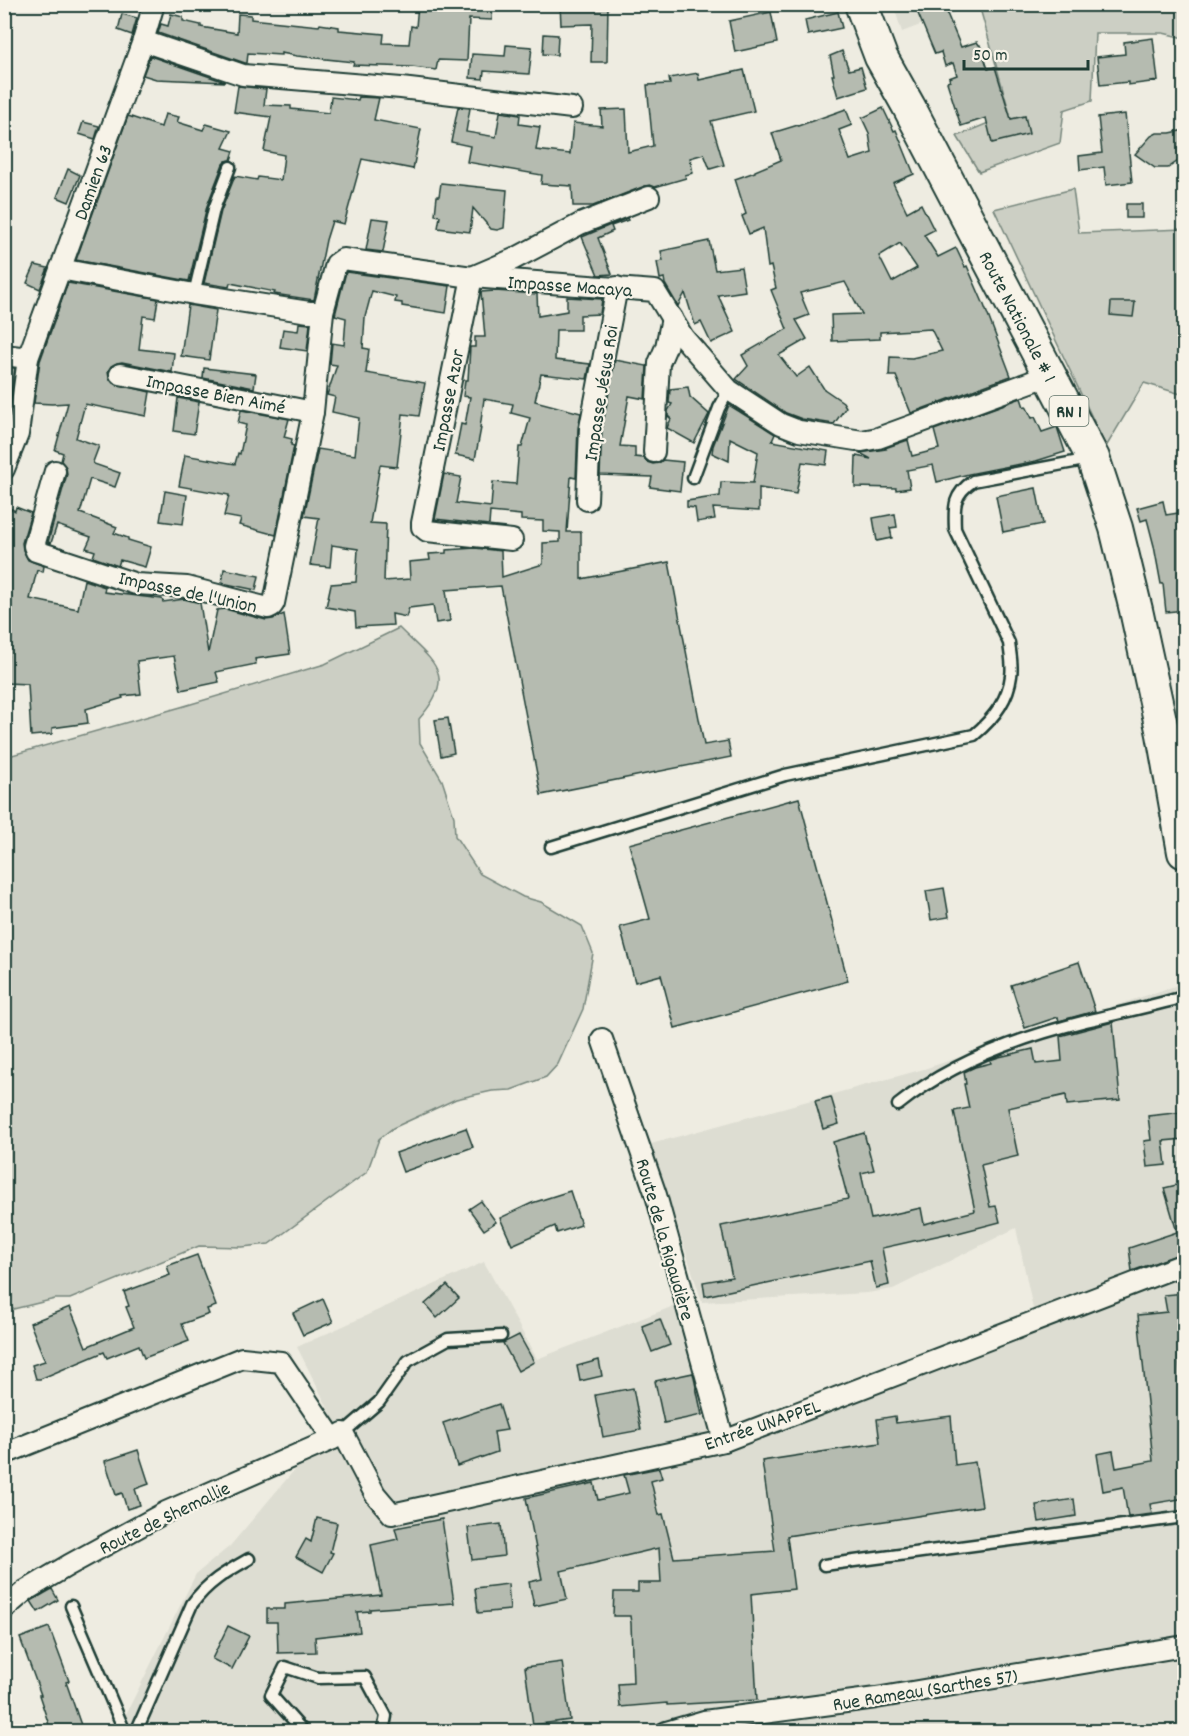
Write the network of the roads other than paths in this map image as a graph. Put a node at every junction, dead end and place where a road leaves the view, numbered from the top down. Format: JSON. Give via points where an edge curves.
{"nodes":[{"id":1,"x":154,"y":4,"type":"edge"},
{"id":2,"x":861,"y":4,"type":"edge"},
{"id":3,"x":143,"y":41,"type":"junction"},
{"id":4,"x":572,"y":108,"type":"dead end"},
{"id":5,"x":230,"y":167,"type":"dead end"},
{"id":6,"x":649,"y":197,"type":"dead end"},
{"id":7,"x":60,"y":269,"type":"junction"},
{"id":8,"x":472,"y":278,"type":"junction"},
{"id":9,"x":617,"y":287,"type":"junction"},
{"id":10,"x":194,"y":294,"type":"junction"},
{"id":11,"x":323,"y":312,"type":"junction"},
{"id":12,"x":672,"y":318,"type":"junction"},
{"id":13,"x":4,"y":355,"type":"edge"},
{"id":14,"x":28,"y":358,"type":"junction"},
{"id":15,"x":120,"y":374,"type":"dead end"},
{"id":16,"x":1050,"y":375,"type":"junction"},
{"id":17,"x":729,"y":390,"type":"junction"},
{"id":18,"x":313,"y":412,"type":"junction"},
{"id":19,"x":654,"y":452,"type":"dead end"},
{"id":20,"x":1093,"y":458,"type":"junction"},
{"id":21,"x":4,"y":469,"type":"edge"},
{"id":22,"x":54,"y":471,"type":"dead end"},
{"id":23,"x":693,"y":478,"type":"dead end"},
{"id":24,"x":587,"y":500,"type":"dead end"},
{"id":25,"x":512,"y":540,"type":"dead end"},
{"id":26,"x":551,"y":847,"type":"dead end"},
{"id":27,"x":1185,"y":852,"type":"edge"},
{"id":28,"x":1185,"y":997,"type":"edge"},
{"id":29,"x":602,"y":1039,"type":"dead end"},
{"id":30,"x":898,"y":1105,"type":"dead end"},
{"id":31,"x":1185,"y":1264,"type":"edge"},
{"id":32,"x":501,"y":1336,"type":"dead end"},
{"id":33,"x":338,"y":1436,"type":"junction"},
{"id":34,"x":724,"y":1441,"type":"junction"},
{"id":35,"x":4,"y":1454,"type":"edge"},
{"id":36,"x":1185,"y":1516,"type":"edge"},
{"id":37,"x":249,"y":1559,"type":"dead end"},
{"id":38,"x":824,"y":1565,"type":"dead end"},
{"id":39,"x":71,"y":1606,"type":"dead end"},
{"id":40,"x":4,"y":1609,"type":"edge"},
{"id":41,"x":1185,"y":1646,"type":"edge"},
{"id":42,"x":125,"y":1731,"type":"edge"},
{"id":43,"x":136,"y":1731,"type":"edge"},
{"id":44,"x":304,"y":1731,"type":"edge"},
{"id":45,"x":383,"y":1731,"type":"edge"},
{"id":46,"x":666,"y":1731,"type":"edge"}],
"edges":[{"from":1,"to":3,"type":"street","name":"Damien 63"},
{"from":2,"to":16,"type":"main road","name":"Route Nationale # 1","number":"RN 1","via":[[881,57]]},
{"from":3,"to":4,"type":"street","via":[[243,75]]},
{"from":3,"to":7,"type":"street","name":"Damien 63"},
{"from":5,"to":10,"type":"lane","via":[[214,209]]},
{"from":6,"to":8,"type":"street","via":[[580,225]]},
{"from":7,"to":10,"type":"street"},
{"from":7,"to":14,"type":"street","name":"Damien 63"},
{"from":8,"to":9,"type":"street","name":"Impasse Macaya"},
{"from":8,"to":11,"type":"street","name":"Impasse Macaya","via":[[343,259],[336,264]]},
{"from":8,"to":25,"type":"street","name":"Impasse Azor","via":[[422,527],[427,531]]},
{"from":9,"to":12,"type":"street","name":"Impasse Macaya","via":[[655,291]]},
{"from":9,"to":24,"type":"street","name":"Impasse Jésus Roi","via":[[590,428]]},
{"from":10,"to":11,"type":"street"},
{"from":11,"to":18,"type":"street","name":"Impasse de l'Union"},
{"from":12,"to":17,"type":"street","name":"Impasse Macaya","via":[[683,337]]},
{"from":12,"to":19,"type":"street","via":[[659,363]]},
{"from":13,"to":14,"type":"street"},
{"from":14,"to":21,"type":"street","name":"Damien 63","via":[[18,434]]},
{"from":15,"to":18,"type":"street","name":"Impasse Bien Aimé"},
{"from":16,"to":17,"type":"street","name":"Impasse Macaya","via":[[862,441],[799,431]]},
{"from":16,"to":20,"type":"main road","name":"Route Nationale # 1","number":"RN 1"},
{"from":17,"to":23,"type":"lane"},
{"from":18,"to":22,"type":"street","name":"Impasse de l'Union","via":[[274,603],[268,608],[186,587],[136,584],[36,551],[34,546]]},
{"from":20,"to":26,"type":"lane","via":[[973,481],[957,496],[955,529],[1009,643],[1012,663],[1002,705],[974,735],[785,775]]},
{"from":20,"to":27,"type":"main road","name":"Route Nationale # 1","number":"RN 1","via":[[1116,528],[1136,610]]},
{"from":28,"to":30,"type":"lane","via":[[1084,1021],[995,1049],[918,1089]]},
{"from":29,"to":34,"type":"street","name":"Route de la Rigaudière","via":[[656,1195]]},
{"from":31,"to":34,"type":"street","name":"Entrée UNAPPEL"},
{"from":32,"to":33,"type":"lane","via":[[448,1339],[408,1361],[379,1402]]},
{"from":33,"to":34,"type":"street","name":"Entrée UNAPPEL","via":[[392,1514]]},
{"from":33,"to":35,"type":"street","name":"Entrée UNAPPEL","via":[[281,1362],[242,1358]]},
{"from":33,"to":40,"type":"street","name":"Route de Shemallie","via":[[166,1512],[25,1591]]},
{"from":36,"to":38,"type":"lane"},
{"from":37,"to":43,"type":"lane","via":[[216,1578],[192,1604]]},
{"from":39,"to":42,"type":"lane"},
{"from":41,"to":46,"type":"street","name":"Rue Rameau (Sarthes 57)","via":[[876,1698],[704,1721]]},
{"from":44,"to":45,"type":"lane","via":[[271,1695],[285,1667],[318,1678],[365,1677],[386,1716]]}]}
